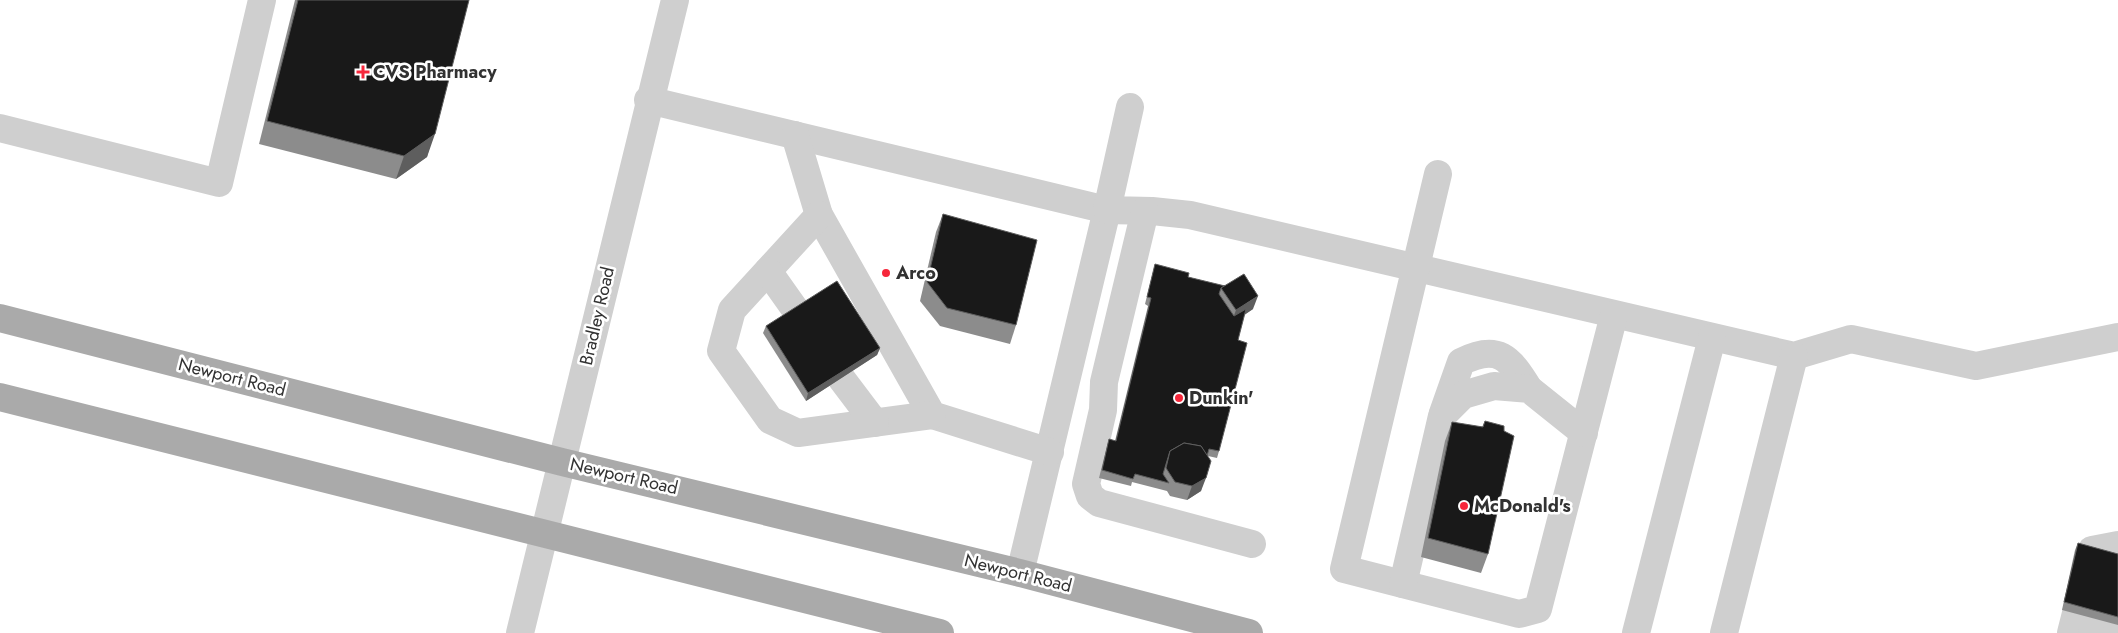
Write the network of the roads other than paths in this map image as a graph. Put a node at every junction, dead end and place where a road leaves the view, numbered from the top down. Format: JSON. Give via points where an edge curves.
{"nodes":[{"id":1,"x":262,"y":0,"type":"edge"},
{"id":2,"x":271,"y":0,"type":"edge"},
{"id":3,"x":280,"y":0,"type":"edge"},
{"id":4,"x":675,"y":0,"type":"edge"},
{"id":5,"x":263,"y":34,"type":"junction"},
{"id":6,"x":249,"y":58,"type":"junction"},
{"id":7,"x":648,"y":100,"type":"junction"},
{"id":8,"x":1130,"y":107,"type":"dead end"},
{"id":9,"x":0,"y":128,"type":"edge"},
{"id":10,"x":794,"y":135,"type":"junction"},
{"id":11,"x":1438,"y":174,"type":"dead end"},
{"id":12,"x":1107,"y":210,"type":"junction"},
{"id":13,"x":1145,"y":211,"type":"junction"},
{"id":14,"x":819,"y":215,"type":"junction"},
{"id":15,"x":1416,"y":269,"type":"junction"},
{"id":16,"x":768,"y":271,"type":"junction"},
{"id":17,"x":797,"y":312,"type":"edge"},
{"id":18,"x":1614,"y":315,"type":"junction"},
{"id":19,"x":0,"y":318,"type":"edge"},
{"id":20,"x":2118,"y":337,"type":"edge"},
{"id":21,"x":1712,"y":338,"type":"junction"},
{"id":22,"x":1794,"y":356,"type":"junction"},
{"id":23,"x":842,"y":378,"type":"edge"},
{"id":24,"x":1529,"y":389,"type":"junction"},
{"id":25,"x":0,"y":397,"type":"edge"},
{"id":26,"x":932,"y":415,"type":"junction"},
{"id":27,"x":1442,"y":416,"type":"junction"},
{"id":28,"x":874,"y":422,"type":"junction"},
{"id":29,"x":1584,"y":433,"type":"junction"},
{"id":30,"x":1050,"y":452,"type":"junction"},
{"id":31,"x":562,"y":462,"type":"junction"},
{"id":32,"x":545,"y":534,"type":"junction"},
{"id":33,"x":1252,"y":544,"type":"dead end"},
{"id":34,"x":2118,"y":545,"type":"edge"},
{"id":35,"x":2118,"y":552,"type":"edge"},
{"id":36,"x":1020,"y":574,"type":"junction"},
{"id":37,"x":1404,"y":584,"type":"junction"},
{"id":38,"x":2118,"y":626,"type":"edge"},
{"id":39,"x":520,"y":633,"type":"edge"},
{"id":40,"x":940,"y":633,"type":"edge"},
{"id":41,"x":1249,"y":633,"type":"edge"},
{"id":42,"x":1636,"y":633,"type":"edge"},
{"id":43,"x":1724,"y":633,"type":"edge"},
{"id":44,"x":2071,"y":633,"type":"edge"},
{"id":45,"x":2092,"y":633,"type":"edge"},
{"id":46,"x":2116,"y":633,"type":"edge"}],
"edges":[{"from":1,"to":6,"type":"street"},
{"from":2,"to":5,"type":"street"},
{"from":3,"to":5,"type":"street"},
{"from":4,"to":7,"type":"street","name":"Bradley Road"},
{"from":5,"to":6,"type":"street"},
{"from":6,"to":9,"type":"street","via":[[219,183]]},
{"from":7,"to":10,"type":"street"},
{"from":7,"to":31,"type":"street","name":"Bradley Road"},
{"from":8,"to":12,"type":"street"},
{"from":10,"to":12,"type":"street"},
{"from":10,"to":14,"type":"street"},
{"from":11,"to":15,"type":"street"},
{"from":12,"to":13,"type":"street"},
{"from":12,"to":30,"type":"street"},
{"from":13,"to":15,"type":"street","via":[[1190,215]]},
{"from":13,"to":33,"type":"street","via":[[1104,382],[1103,410],[1086,484],[1090,496],[1099,503]]},
{"from":14,"to":16,"type":"street"},
{"from":14,"to":26,"type":"street"},
{"from":15,"to":18,"type":"street"},
{"from":15,"to":37,"type":"street","via":[[1344,569]]},
{"from":16,"to":17,"type":"street"},
{"from":16,"to":28,"type":"street","via":[[732,310],[721,351],[770,420],[798,433]]},
{"from":18,"to":21,"type":"street"},
{"from":18,"to":29,"type":"street"},
{"from":19,"to":31,"type":"main road","name":"Newport Road"},
{"from":20,"to":22,"type":"street","via":[[1976,366],[1851,339]]},
{"from":21,"to":22,"type":"street"},
{"from":21,"to":42,"type":"street"},
{"from":22,"to":43,"type":"street"},
{"from":23,"to":28,"type":"street"},
{"from":24,"to":27,"type":"street","via":[[1494,386],[1463,395]]},
{"from":24,"to":27,"type":"street","via":[[1515,365],[1496,354],[1477,354],[1461,362]]},
{"from":24,"to":29,"type":"street"},
{"from":25,"to":32,"type":"main road"},
{"from":26,"to":28,"type":"street"},
{"from":26,"to":30,"type":"street"},
{"from":27,"to":37,"type":"street"},
{"from":29,"to":37,"type":"street","via":[[1538,609],[1519,614]]},
{"from":30,"to":36,"type":"street"},
{"from":31,"to":32,"type":"street","name":"Bradley Road"},
{"from":31,"to":36,"type":"main road","name":"Newport Road"},
{"from":32,"to":39,"type":"street","name":"Bradley Road"},
{"from":32,"to":40,"type":"main road"},
{"from":34,"to":44,"type":"street","via":[[2092,550]]},
{"from":35,"to":45,"type":"street","via":[[2112,556]]},
{"from":36,"to":41,"type":"main road","name":"Newport Road"},
{"from":38,"to":46,"type":"street"}]}
